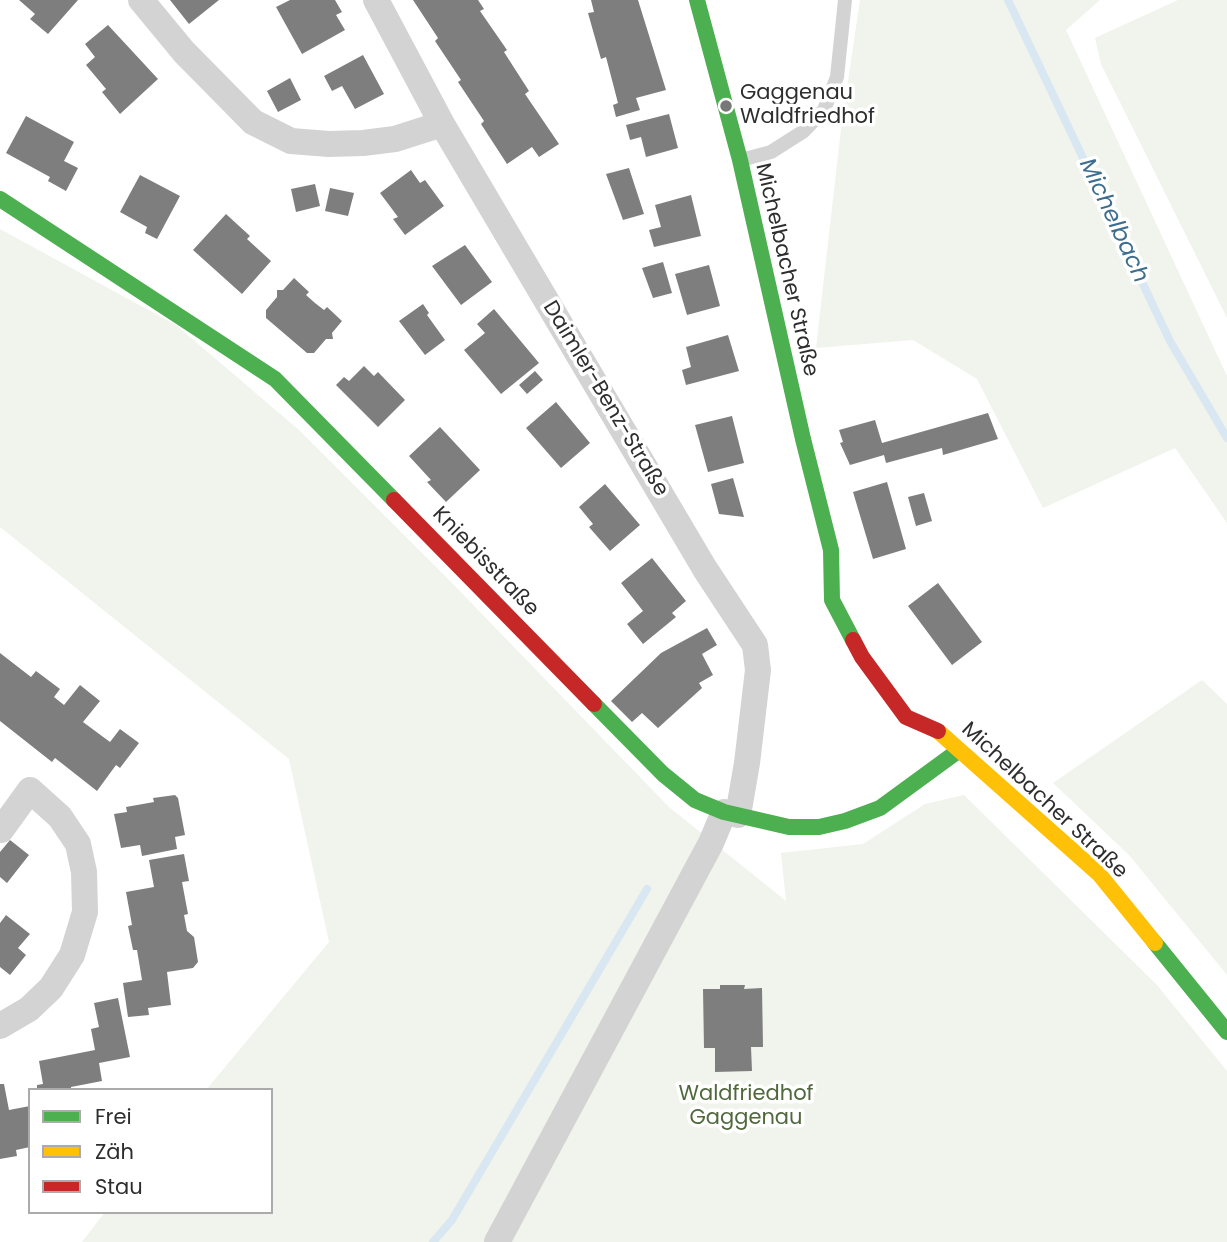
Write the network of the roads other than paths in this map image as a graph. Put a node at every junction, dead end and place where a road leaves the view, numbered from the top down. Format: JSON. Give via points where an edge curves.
{"nodes":[{"id":1,"x":141,"y":0,"type":"edge"},
{"id":2,"x":376,"y":0,"type":"edge"},
{"id":3,"x":697,"y":0,"type":"edge"},
{"id":4,"x":845,"y":0,"type":"edge"},
{"id":5,"x":442,"y":124,"type":"junction"},
{"id":6,"x":740,"y":160,"type":"junction"},
{"id":7,"x":0,"y":199,"type":"edge"},
{"id":8,"x":831,"y":550,"type":"junction"},
{"id":9,"x":845,"y":571,"type":"dead end"},
{"id":10,"x":929,"y":711,"type":"dead end"},
{"id":11,"x":938,"y":731,"type":"junction"},
{"id":12,"x":958,"y":751,"type":"junction"},
{"id":13,"x":731,"y":813,"type":"junction"},
{"id":14,"x":1,"y":830,"type":"edge"},
{"id":15,"x":0,"y":1026,"type":"edge"},
{"id":16,"x":1227,"y":1032,"type":"edge"},
{"id":17,"x":496,"y":1242,"type":"edge"}],
"edges":[{"from":1,"to":5,"type":"street","via":[[253,122],[291,141],[363,143],[395,139]]},
{"from":2,"to":5,"type":"street","name":"Daimler-Benz-Straße"},
{"from":3,"to":6,"type":"main road","name":"Michelbacher Straße"},
{"from":4,"to":6,"type":"lane","via":[[837,77],[824,110],[804,131],[771,152]]},
{"from":5,"to":13,"type":"street","name":"Daimler-Benz-Straße","via":[[705,569],[755,645],[758,670],[747,763]]},
{"from":6,"to":8,"type":"main road","name":"Michelbacher Straße"},
{"from":7,"to":13,"type":"main road","name":"Kniebisstraße","via":[[275,379],[663,774],[695,800]]},
{"from":8,"to":9,"type":"main road","name":"Michelbacher Straße"},
{"from":8,"to":11,"type":"main road","name":"Michelbacher Straße","via":[[832,600],[862,657],[906,717]]},
{"from":10,"to":11,"type":"main road","name":"Michelbacher Straße"},
{"from":11,"to":12,"type":"main road","name":"Michelbacher Straße"},
{"from":12,"to":13,"type":"main road","name":"Kniebisstraße","via":[[880,808],[845,821],[789,827]]},
{"from":12,"to":16,"type":"main road","name":"Michelbacher Straße","via":[[1099,874]]},
{"from":13,"to":17,"type":"street","name":"Daimler-Benz-Straße"},
{"from":14,"to":15,"type":"street","via":[[30,790],[60,817],[78,844],[85,912],[72,955],[51,988],[29,1009]]}]}
